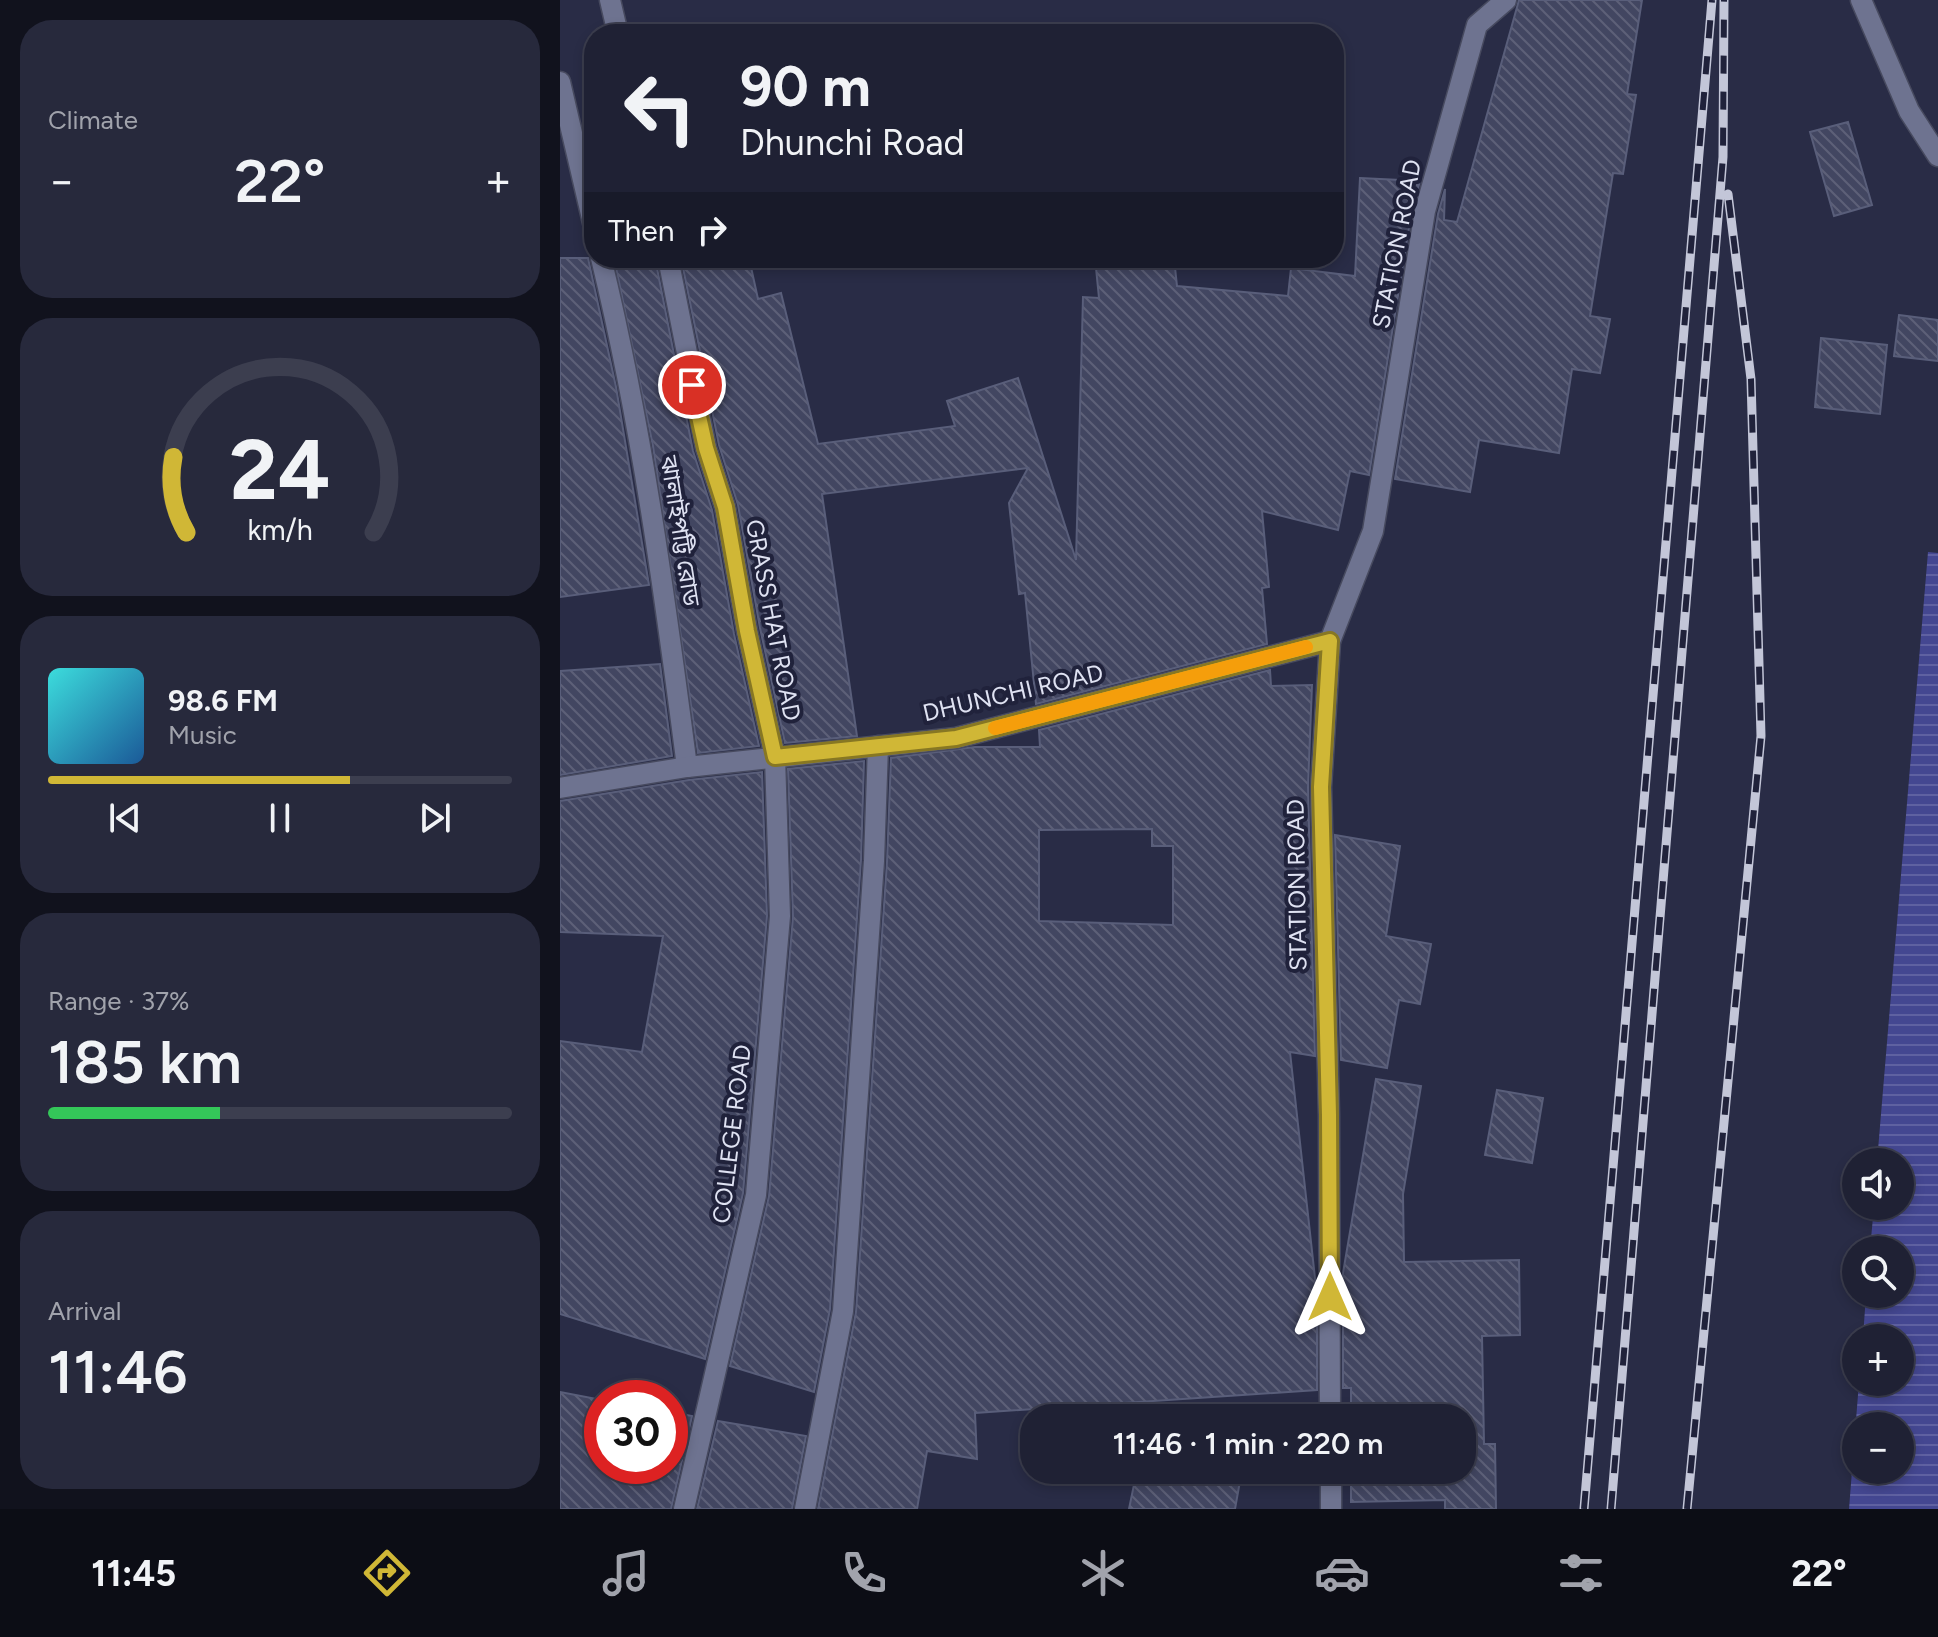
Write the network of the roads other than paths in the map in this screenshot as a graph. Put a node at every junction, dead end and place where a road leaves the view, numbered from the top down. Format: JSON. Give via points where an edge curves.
{"nodes":[{"id":1,"x":610,"y":0,"type":"edge"},
{"id":2,"x":1506,"y":0,"type":"edge"},
{"id":3,"x":1861,"y":0,"type":"edge"},
{"id":4,"x":616,"y":24,"type":"edge"},
{"id":5,"x":560,"y":82,"type":"edge"},
{"id":6,"x":1938,"y":156,"type":"edge"},
{"id":7,"x":584,"y":184,"type":"edge"},
{"id":8,"x":604,"y":268,"type":"edge"},
{"id":9,"x":670,"y":268,"type":"edge"},
{"id":10,"x":1330,"y":641,"type":"junction"},
{"id":11,"x":878,"y":746,"type":"junction"},
{"id":12,"x":775,"y":757,"type":"junction"},
{"id":13,"x":687,"y":767,"type":"junction"},
{"id":14,"x":560,"y":788,"type":"edge"},
{"id":15,"x":1330,"y":1404,"type":"edge"},
{"id":16,"x":1331,"y":1484,"type":"edge"},
{"id":17,"x":684,"y":1509,"type":"edge"},
{"id":18,"x":805,"y":1509,"type":"edge"},
{"id":19,"x":1331,"y":1509,"type":"edge"}],
"edges":[{"from":1,"to":4,"type":"street"},
{"from":2,"to":10,"type":"street","name":"STATION ROAD","via":[[1477,25],[1425,211],[1373,531]]},
{"from":3,"to":6,"type":"street","via":[[1909,111]]},
{"from":5,"to":7,"type":"street"},
{"from":8,"to":13,"type":"street","name":"ঝালাইপট্টি রোড","via":[[623,346],[661,571]]},
{"from":9,"to":12,"type":"street","name":"GRASS HAT ROAD"},
{"from":10,"to":11,"type":"street","name":"DHUNCHI ROAD","via":[[956,738]]},
{"from":10,"to":15,"type":"street","name":"STATION ROAD","via":[[1321,787]]},
{"from":11,"to":12,"type":"street","name":"DHUNCHI ROAD"},
{"from":11,"to":18,"type":"street","via":[[843,1311]]},
{"from":12,"to":13,"type":"street","name":"DHUNCHI ROAD"},
{"from":12,"to":17,"type":"street","name":"COLLEGE ROAD","via":[[780,916],[756,1195]]},
{"from":13,"to":14,"type":"street","name":"DHUNCHI ROAD"},
{"from":16,"to":19,"type":"street"}]}
